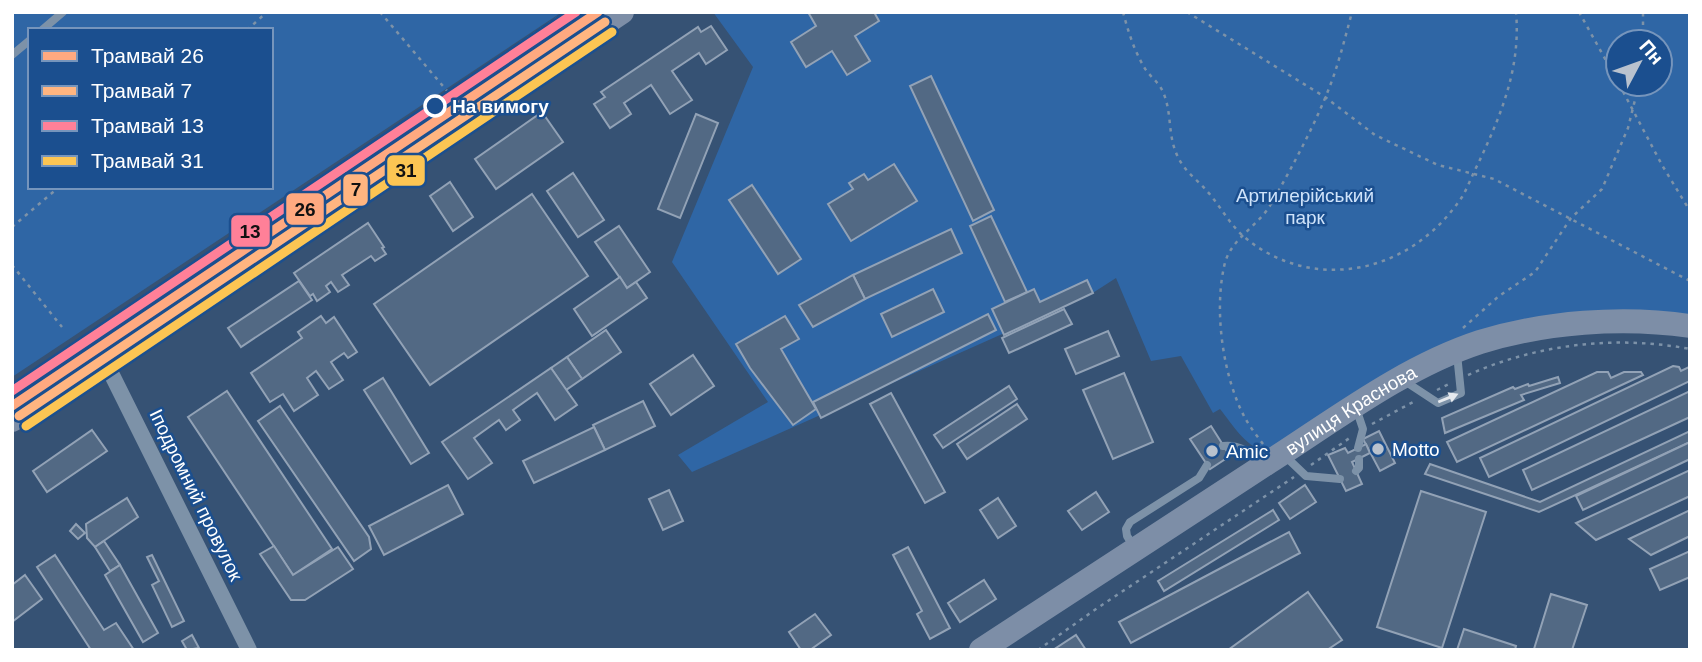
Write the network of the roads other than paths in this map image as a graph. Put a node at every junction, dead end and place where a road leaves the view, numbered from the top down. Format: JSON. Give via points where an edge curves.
{"nodes":[{"id":1,"x":63,"y":12,"type":"edge"},
{"id":2,"x":622,"y":12,"type":"edge"},
{"id":3,"x":45,"y":28,"type":"edge"},
{"id":4,"x":28,"y":42,"type":"edge"},
{"id":5,"x":12,"y":55,"type":"edge"},
{"id":6,"x":1690,"y":326,"type":"edge"},
{"id":7,"x":1457,"y":342,"type":"junction"},
{"id":8,"x":104,"y":359,"type":"junction"},
{"id":9,"x":1401,"y":379,"type":"junction"},
{"id":10,"x":1356,"y":406,"type":"junction"},
{"id":11,"x":12,"y":421,"type":"edge"},
{"id":12,"x":1223,"y":446,"type":"dead end"},
{"id":13,"x":1358,"y":449,"type":"dead end"},
{"id":14,"x":1271,"y":455,"type":"junction"},
{"id":15,"x":1359,"y":459,"type":"dead end"},
{"id":16,"x":1207,"y":464,"type":"dead end"},
{"id":17,"x":1356,"y":471,"type":"dead end"},
{"id":18,"x":1199,"y":478,"type":"junction"},
{"id":19,"x":1340,"y":479,"type":"dead end"},
{"id":20,"x":1212,"y":500,"type":"junction"},
{"id":21,"x":1135,"y":550,"type":"junction"},
{"id":22,"x":249,"y":650,"type":"edge"},
{"id":23,"x":981,"y":650,"type":"edge"}],
"edges":[{"from":1,"to":3,"type":"lane"},
{"from":2,"to":8,"type":"main road"},
{"from":4,"to":5,"type":"lane"},
{"from":6,"to":7,"type":"main road","name":"вулиця Краснова","via":[[1587,323]]},
{"from":7,"to":9,"type":"main road","name":"вулиця Краснова"},
{"from":9,"to":7,"type":"lane","one_way":true,"via":[[1437,403],[1461,393]]},
{"from":8,"to":11,"type":"main road"},
{"from":8,"to":22,"type":"street","name":"Іподромний провулок"},
{"from":9,"to":10,"type":"main road","name":"вулиця Краснова"},
{"from":10,"to":13,"type":"lane","via":[[1363,429]]},
{"from":10,"to":14,"type":"main road","name":"вулиця Краснова"},
{"from":12,"to":14,"type":"lane"},
{"from":14,"to":19,"type":"lane","via":[[1306,476]]},
{"from":14,"to":20,"type":"main road","name":"вулиця Краснова"},
{"from":15,"to":17,"type":"lane"},
{"from":16,"to":18,"type":"lane"},
{"from":18,"to":20,"type":"lane"},
{"from":18,"to":21,"type":"lane","via":[[1130,522],[1127,536]]},
{"from":20,"to":21,"type":"main road","name":"вулиця Краснова"},
{"from":21,"to":23,"type":"main road","name":"вулиця Краснова"}]}
